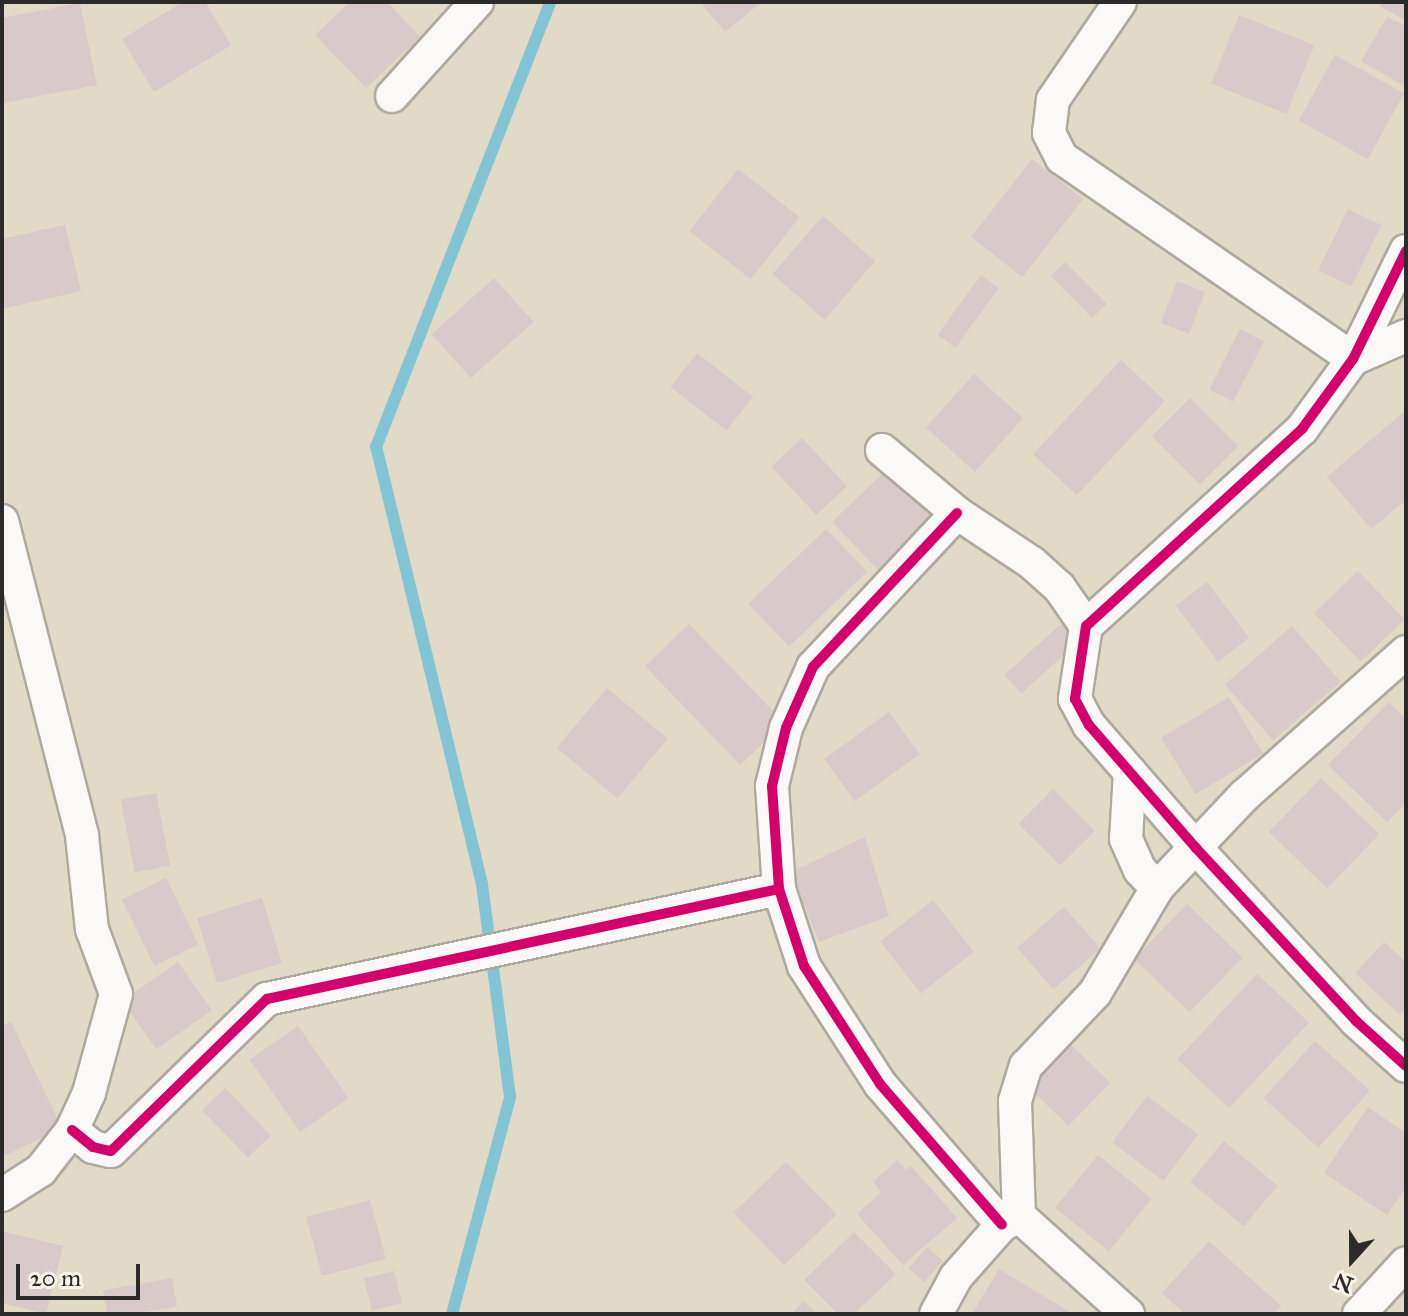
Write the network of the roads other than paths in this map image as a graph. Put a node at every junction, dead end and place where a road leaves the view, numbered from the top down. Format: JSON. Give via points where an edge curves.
{"nodes":[{"id":1,"x":477,"y":2,"type":"edge"},
{"id":2,"x":1120,"y":2,"type":"edge"},
{"id":3,"x":392,"y":96,"type":"dead end"},
{"id":4,"x":1406,"y":251,"type":"edge"},
{"id":5,"x":1406,"y":336,"type":"edge"},
{"id":6,"x":1353,"y":359,"type":"junction"},
{"id":7,"x":882,"y":450,"type":"dead end"},
{"id":8,"x":957,"y":513,"type":"junction"},
{"id":9,"x":2,"y":521,"type":"edge"},
{"id":10,"x":1086,"y":626,"type":"junction"},
{"id":11,"x":1406,"y":652,"type":"edge"},
{"id":12,"x":1130,"y":772,"type":"junction"},
{"id":13,"x":1196,"y":848,"type":"junction"},
{"id":14,"x":1157,"y":888,"type":"junction"},
{"id":15,"x":779,"y":889,"type":"junction"},
{"id":16,"x":1406,"y":1066,"type":"edge"},
{"id":17,"x":72,"y":1130,"type":"junction"},
{"id":18,"x":2,"y":1195,"type":"edge"},
{"id":19,"x":1010,"y":1221,"type":"junction"},
{"id":20,"x":1406,"y":1263,"type":"edge"},
{"id":21,"x":936,"y":1314,"type":"edge"},
{"id":22,"x":1128,"y":1314,"type":"edge"},
{"id":23,"x":1359,"y":1314,"type":"edge"}],
"edges":[{"from":1,"to":3,"type":"street"},
{"from":2,"to":6,"type":"street","via":[[1053,100],[1049,133],[1062,158]]},
{"from":4,"to":6,"type":"street"},
{"from":5,"to":6,"type":"street"},
{"from":6,"to":10,"type":"street","via":[[1302,429]]},
{"from":7,"to":8,"type":"street"},
{"from":8,"to":10,"type":"street","via":[[1032,563],[1059,587]]},
{"from":8,"to":15,"type":"street","via":[[813,667],[786,728],[772,786]]},
{"from":9,"to":17,"type":"street","via":[[82,836],[92,929],[116,994],[89,1093]]},
{"from":10,"to":12,"type":"street","via":[[1075,699],[1089,725]]},
{"from":11,"to":13,"type":"street","via":[[1244,796]]},
{"from":12,"to":13,"type":"street"},
{"from":12,"to":14,"type":"street","via":[[1126,839],[1140,870]]},
{"from":13,"to":14,"type":"street"},
{"from":13,"to":16,"type":"street","via":[[1356,1021]]},
{"from":14,"to":19,"type":"street","via":[[1095,993],[1026,1066],[1015,1101]]},
{"from":15,"to":17,"type":"street","via":[[267,999],[111,1151],[93,1147]]},
{"from":15,"to":19,"type":"street","via":[[804,966],[880,1084]]},
{"from":17,"to":18,"type":"street","via":[[41,1170]]},
{"from":19,"to":21,"type":"street","via":[[956,1277]]},
{"from":19,"to":22,"type":"street"},
{"from":20,"to":23,"type":"street"}]}
